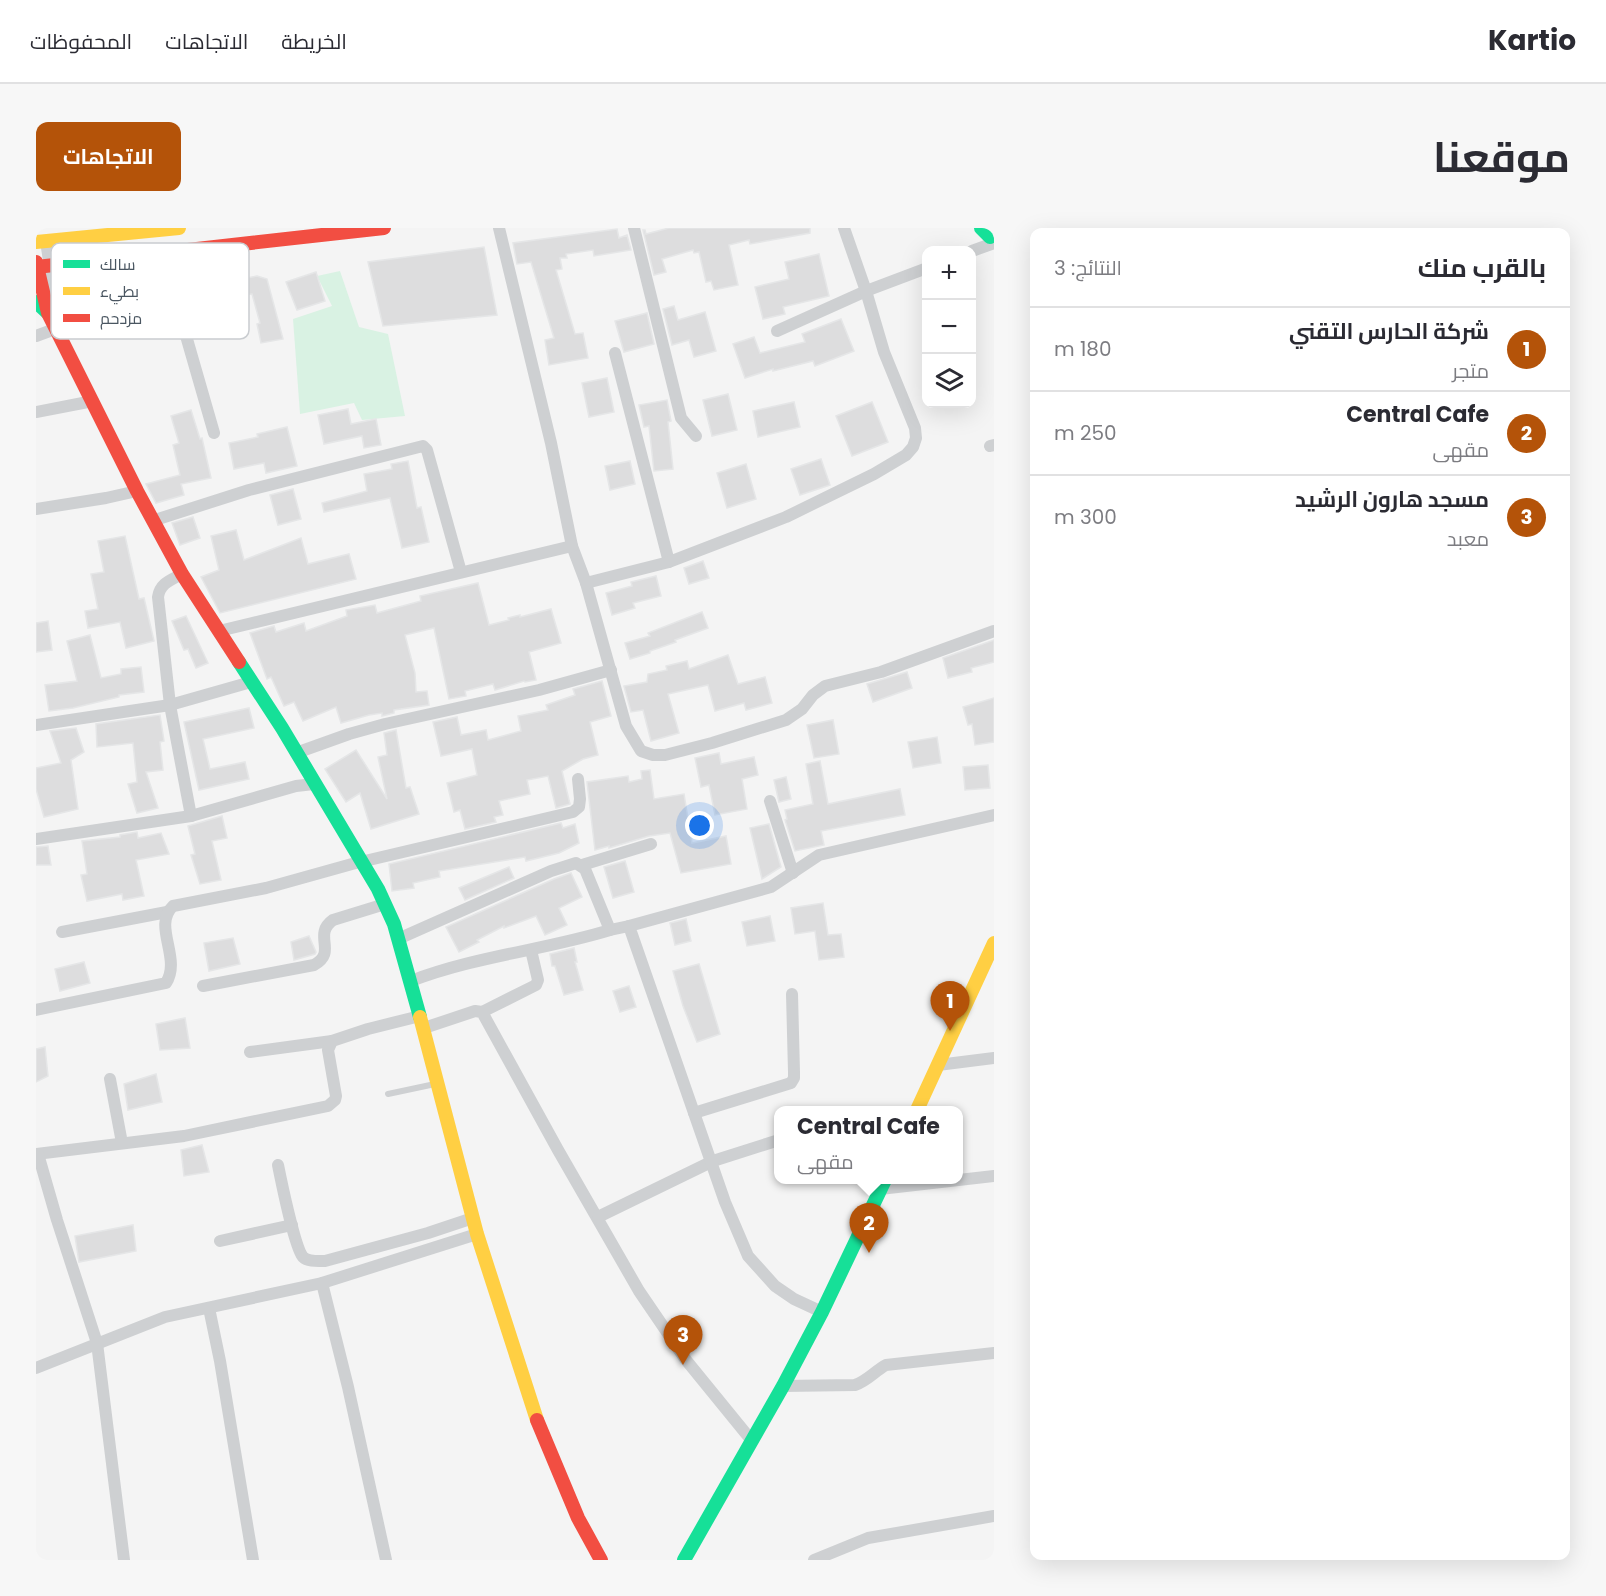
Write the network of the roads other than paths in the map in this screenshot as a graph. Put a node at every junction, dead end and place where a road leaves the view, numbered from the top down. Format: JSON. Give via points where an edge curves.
{"nodes":[{"id":1,"x":178,"y":228,"type":"edge"},
{"id":2,"x":384,"y":228,"type":"edge"},
{"id":3,"x":499,"y":228,"type":"edge"},
{"id":4,"x":634,"y":228,"type":"edge"},
{"id":5,"x":844,"y":228,"type":"edge"},
{"id":6,"x":989,"y":236,"type":"edge"},
{"id":7,"x":41,"y":241,"type":"edge"},
{"id":8,"x":249,"y":244,"type":"edge"},
{"id":9,"x":976,"y":247,"type":"edge"},
{"id":10,"x":40,"y":265,"type":"edge"},
{"id":11,"x":922,"y":270,"type":"edge"},
{"id":12,"x":866,"y":291,"type":"junction"},
{"id":13,"x":36,"y":302,"type":"edge"},
{"id":14,"x":51,"y":309,"type":"edge"},
{"id":15,"x":51,"y":312,"type":"edge"},
{"id":16,"x":51,"y":330,"type":"edge"},
{"id":17,"x":777,"y":332,"type":"dead end"},
{"id":18,"x":36,"y":336,"type":"edge"},
{"id":19,"x":61,"y":339,"type":"edge"},
{"id":20,"x":62,"y":339,"type":"edge"},
{"id":21,"x":188,"y":339,"type":"edge"},
{"id":22,"x":63,"y":342,"type":"junction"},
{"id":23,"x":615,"y":352,"type":"dead end"},
{"id":24,"x":93,"y":401,"type":"junction"},
{"id":25,"x":36,"y":412,"type":"edge"},
{"id":26,"x":214,"y":433,"type":"dead end"},
{"id":27,"x":696,"y":436,"type":"dead end"},
{"id":28,"x":137,"y":491,"type":"junction"},
{"id":29,"x":36,"y":509,"type":"edge"},
{"id":30,"x":154,"y":520,"type":"junction"},
{"id":31,"x":572,"y":546,"type":"junction"},
{"id":32,"x":669,"y":562,"type":"junction"},
{"id":33,"x":461,"y":572,"type":"junction"},
{"id":34,"x":182,"y":574,"type":"junction"},
{"id":35,"x":586,"y":583,"type":"junction"},
{"id":36,"x":219,"y":631,"type":"junction"},
{"id":37,"x":994,"y":631,"type":"edge"},
{"id":38,"x":611,"y":670,"type":"junction"},
{"id":39,"x":251,"y":682,"type":"junction"},
{"id":40,"x":171,"y":705,"type":"junction"},
{"id":41,"x":36,"y":725,"type":"edge"},
{"id":42,"x":296,"y":753,"type":"junction"},
{"id":43,"x":578,"y":779,"type":"dead end"},
{"id":44,"x":314,"y":784,"type":"junction"},
{"id":45,"x":770,"y":801,"type":"dead end"},
{"id":46,"x":994,"y":815,"type":"edge"},
{"id":47,"x":190,"y":816,"type":"junction"},
{"id":48,"x":36,"y":839,"type":"edge"},
{"id":49,"x":651,"y":844,"type":"dead end"},
{"id":50,"x":363,"y":862,"type":"junction"},
{"id":51,"x":582,"y":865,"type":"junction"},
{"id":52,"x":793,"y":873,"type":"junction"},
{"id":53,"x":385,"y":904,"type":"junction"},
{"id":54,"x":167,"y":912,"type":"junction"},
{"id":55,"x":628,"y":926,"type":"junction"},
{"id":56,"x":610,"y":930,"type":"junction"},
{"id":57,"x":62,"y":932,"type":"dead end"},
{"id":58,"x":398,"y":939,"type":"junction"},
{"id":59,"x":994,"y":943,"type":"edge"},
{"id":60,"x":531,"y":950,"type":"junction"},
{"id":61,"x":989,"y":964,"type":"edge"},
{"id":62,"x":411,"y":981,"type":"junction"},
{"id":63,"x":203,"y":986,"type":"dead end"},
{"id":64,"x":792,"y":994,"type":"dead end"},
{"id":65,"x":36,"y":1010,"type":"edge"},
{"id":66,"x":482,"y":1012,"type":"junction"},
{"id":67,"x":422,"y":1022,"type":"junction"},
{"id":68,"x":332,"y":1041,"type":"junction"},
{"id":69,"x":250,"y":1052,"type":"dead end"},
{"id":70,"x":994,"y":1058,"type":"edge"},
{"id":71,"x":938,"y":1065,"type":"junction"},
{"id":72,"x":110,"y":1079,"type":"dead end"},
{"id":73,"x":439,"y":1083,"type":"junction"},
{"id":74,"x":388,"y":1094,"type":"dead end"},
{"id":75,"x":919,"y":1106,"type":"edge"},
{"id":76,"x":694,"y":1113,"type":"junction"},
{"id":77,"x":774,"y":1142,"type":"edge"},
{"id":78,"x":122,"y":1143,"type":"junction"},
{"id":79,"x":37,"y":1154,"type":"edge"},
{"id":80,"x":712,"y":1161,"type":"junction"},
{"id":81,"x":278,"y":1165,"type":"dead end"},
{"id":82,"x":994,"y":1176,"type":"edge"},
{"id":83,"x":963,"y":1178,"type":"edge"},
{"id":84,"x":883,"y":1184,"type":"edge"},
{"id":85,"x":598,"y":1217,"type":"junction"},
{"id":86,"x":473,"y":1218,"type":"junction"},
{"id":87,"x":292,"y":1225,"type":"junction"},
{"id":88,"x":477,"y":1234,"type":"junction"},
{"id":89,"x":220,"y":1240,"type":"dead end"},
{"id":90,"x":322,"y":1282,"type":"junction"},
{"id":91,"x":209,"y":1308,"type":"junction"},
{"id":92,"x":822,"y":1312,"type":"junction"},
{"id":93,"x":97,"y":1343,"type":"junction"},
{"id":94,"x":994,"y":1353,"type":"edge"},
{"id":95,"x":36,"y":1368,"type":"edge"},
{"id":96,"x":783,"y":1386,"type":"junction"},
{"id":97,"x":752,"y":1441,"type":"junction"},
{"id":98,"x":994,"y":1516,"type":"edge"},
{"id":99,"x":830,"y":1556,"type":"edge"},
{"id":100,"x":688,"y":1558,"type":"edge"},
{"id":101,"x":124,"y":1560,"type":"edge"},
{"id":102,"x":253,"y":1560,"type":"edge"},
{"id":103,"x":386,"y":1560,"type":"edge"},
{"id":104,"x":601,"y":1560,"type":"edge"},
{"id":105,"x":814,"y":1560,"type":"edge"}],
"edges":[{"from":1,"to":7,"type":"street"},
{"from":2,"to":8,"type":"street"},
{"from":3,"to":31,"type":"street"},
{"from":4,"to":27,"type":"street","via":[[681,418]]},
{"from":5,"to":12,"type":"street"},
{"from":6,"to":9,"type":"street"},
{"from":7,"to":10,"type":"street"},
{"from":10,"to":14,"type":"street"},
{"from":11,"to":12,"type":"street"},
{"from":12,"to":17,"type":"street"},
{"from":12,"to":32,"type":"street","via":[[884,352],[915,428],[913,447],[874,474],[786,517]]},
{"from":13,"to":15,"type":"street"},
{"from":16,"to":18,"type":"street"},
{"from":19,"to":22,"type":"street"},
{"from":20,"to":22,"type":"street"},
{"from":21,"to":26,"type":"street"},
{"from":22,"to":24,"type":"street"},
{"from":23,"to":32,"type":"street"},
{"from":24,"to":25,"type":"street"},
{"from":24,"to":28,"type":"street"},
{"from":28,"to":29,"type":"street"},
{"from":28,"to":30,"type":"street"},
{"from":30,"to":33,"type":"street","via":[[249,490],[423,446]]},
{"from":30,"to":34,"type":"street"},
{"from":31,"to":33,"type":"street"},
{"from":31,"to":35,"type":"street"},
{"from":32,"to":35,"type":"street"},
{"from":33,"to":36,"type":"street"},
{"from":34,"to":36,"type":"street"},
{"from":34,"to":40,"type":"street","via":[[164,584],[158,597]]},
{"from":35,"to":38,"type":"street"},
{"from":36,"to":39,"type":"street"},
{"from":37,"to":38,"type":"street","via":[[881,672],[825,686],[786,720],[665,755],[641,751],[633,740],[621,714]]},
{"from":38,"to":42,"type":"street","via":[[386,724]]},
{"from":39,"to":40,"type":"street"},
{"from":39,"to":42,"type":"street"},
{"from":40,"to":41,"type":"street"},
{"from":40,"to":47,"type":"street"},
{"from":42,"to":44,"type":"street"},
{"from":43,"to":50,"type":"street","via":[[579,807],[573,812]]},
{"from":44,"to":47,"type":"street"},
{"from":44,"to":50,"type":"street"},
{"from":45,"to":52,"type":"street"},
{"from":46,"to":52,"type":"street","via":[[819,855]]},
{"from":47,"to":48,"type":"street"},
{"from":49,"to":51,"type":"street"},
{"from":50,"to":53,"type":"street"},
{"from":50,"to":54,"type":"street","via":[[266,888],[173,906]]},
{"from":51,"to":56,"type":"street"},
{"from":51,"to":58,"type":"street","via":[[576,862],[561,867]]},
{"from":52,"to":55,"type":"street","via":[[771,888]]},
{"from":53,"to":58,"type":"street"},
{"from":53,"to":63,"type":"street","via":[[325,926],[325,953],[314,965]]},
{"from":54,"to":57,"type":"street"},
{"from":54,"to":65,"type":"street","via":[[172,972],[166,983]]},
{"from":55,"to":56,"type":"street"},
{"from":55,"to":76,"type":"street"},
{"from":56,"to":60,"type":"street"},
{"from":58,"to":62,"type":"street"},
{"from":59,"to":61,"type":"street"},
{"from":60,"to":62,"type":"street"},
{"from":60,"to":66,"type":"street","via":[[537,985]]},
{"from":61,"to":71,"type":"street"},
{"from":62,"to":67,"type":"street"},
{"from":64,"to":76,"type":"street","via":[[791,1083]]},
{"from":66,"to":67,"type":"street"},
{"from":66,"to":85,"type":"street"},
{"from":67,"to":68,"type":"street","via":[[368,1029]]},
{"from":67,"to":73,"type":"street"},
{"from":68,"to":69,"type":"street"},
{"from":68,"to":78,"type":"street","via":[[328,1050],[336,1096],[328,1106],[184,1136]]},
{"from":70,"to":71,"type":"street"},
{"from":71,"to":75,"type":"street"},
{"from":72,"to":78,"type":"street"},
{"from":73,"to":74,"type":"lane"},
{"from":73,"to":86,"type":"street"},
{"from":76,"to":80,"type":"street"},
{"from":77,"to":80,"type":"street"},
{"from":78,"to":79,"type":"street"},
{"from":79,"to":93,"type":"street"},
{"from":80,"to":85,"type":"street"},
{"from":80,"to":92,"type":"street","via":[[748,1256],[775,1286]]},
{"from":81,"to":87,"type":"street"},
{"from":82,"to":83,"type":"street"},
{"from":84,"to":92,"type":"street"},
{"from":85,"to":97,"type":"street","via":[[639,1291],[686,1360]]},
{"from":86,"to":87,"type":"street","via":[[320,1261],[302,1256]]},
{"from":86,"to":88,"type":"street"},
{"from":87,"to":89,"type":"street"},
{"from":88,"to":90,"type":"street"},
{"from":88,"to":104,"type":"street","via":[[540,1430]]},
{"from":90,"to":91,"type":"street"},
{"from":90,"to":103,"type":"street"},
{"from":91,"to":93,"type":"street","via":[[165,1317]]},
{"from":91,"to":102,"type":"street"},
{"from":92,"to":96,"type":"street"},
{"from":93,"to":95,"type":"street"},
{"from":93,"to":101,"type":"street"},
{"from":94,"to":96,"type":"street","via":[[886,1365],[855,1385]]},
{"from":96,"to":97,"type":"street"},
{"from":97,"to":100,"type":"street"},
{"from":98,"to":99,"type":"street","via":[[868,1538]]},
{"from":99,"to":105,"type":"street"}]}
